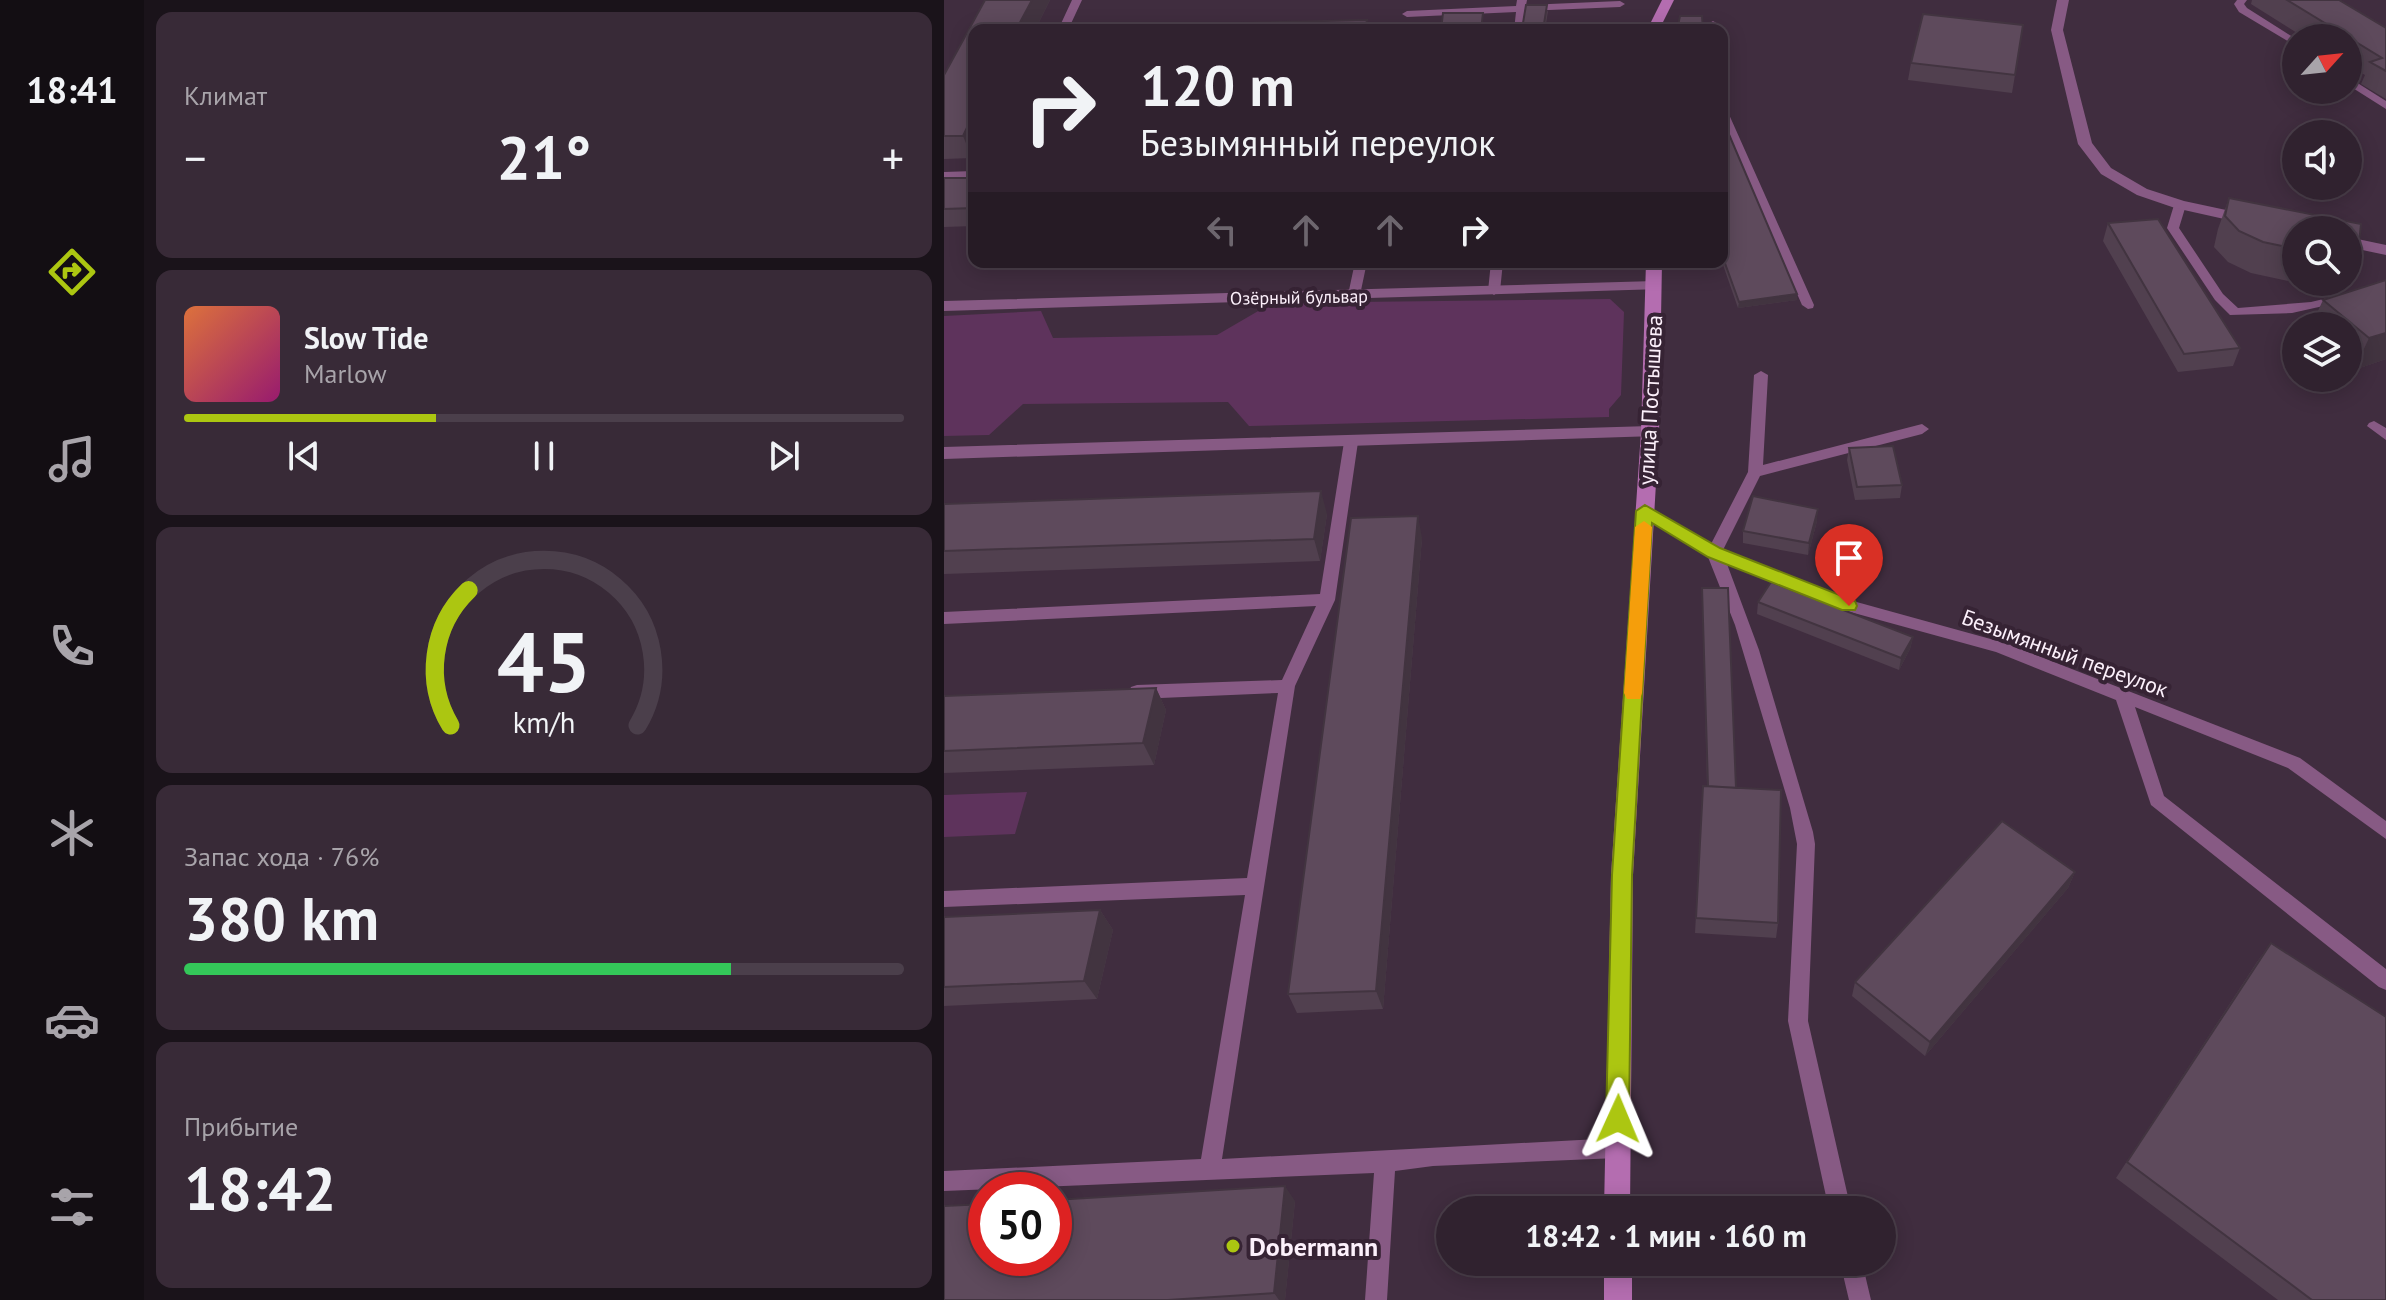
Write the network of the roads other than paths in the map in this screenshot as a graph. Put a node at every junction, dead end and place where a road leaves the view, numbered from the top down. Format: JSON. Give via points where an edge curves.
{"nodes":[{"id":1,"x":1077,"y":0,"type":"edge"},
{"id":2,"x":1409,"y":0,"type":"edge"},
{"id":3,"x":1668,"y":0,"type":"edge"},
{"id":4,"x":2063,"y":0,"type":"edge"},
{"id":5,"x":2242,"y":0,"type":"edge"},
{"id":6,"x":1521,"y":3,"type":"edge"},
{"id":7,"x":1620,"y":4,"type":"dead end"},
{"id":8,"x":1407,"y":14,"type":"junction"},
{"id":9,"x":1066,"y":24,"type":"edge"},
{"id":10,"x":1406,"y":24,"type":"edge"},
{"id":11,"x":1519,"y":24,"type":"edge"},
{"id":12,"x":1656,"y":24,"type":"edge"},
{"id":13,"x":2282,"y":34,"type":"edge"},
{"id":14,"x":2362,"y":90,"type":"edge"},
{"id":15,"x":2386,"y":106,"type":"edge"},
{"id":16,"x":1728,"y":124,"type":"edge"},
{"id":17,"x":968,"y":174,"type":"edge"},
{"id":18,"x":944,"y":175,"type":"edge"},
{"id":19,"x":2180,"y":205,"type":"junction"},
{"id":20,"x":2282,"y":227,"type":"edge"},
{"id":21,"x":2362,"y":245,"type":"edge"},
{"id":22,"x":2386,"y":250,"type":"edge"},
{"id":23,"x":1360,"y":268,"type":"edge"},
{"id":24,"x":1496,"y":268,"type":"edge"},
{"id":25,"x":1654,"y":268,"type":"edge"},
{"id":26,"x":1655,"y":286,"type":"junction"},
{"id":27,"x":2386,"y":288,"type":"edge"},
{"id":28,"x":1494,"y":291,"type":"junction"},
{"id":29,"x":1354,"y":295,"type":"junction"},
{"id":30,"x":1808,"y":305,"type":"dead end"},
{"id":31,"x":944,"y":306,"type":"edge"},
{"id":32,"x":1761,"y":375,"type":"dead end"},
{"id":33,"x":1922,"y":429,"type":"dead end"},
{"id":34,"x":1650,"y":432,"type":"junction"},
{"id":35,"x":1351,"y":442,"type":"junction"},
{"id":36,"x":944,"y":453,"type":"edge"},
{"id":37,"x":1755,"y":472,"type":"junction"},
{"id":38,"x":1645,"y":511,"type":"junction"},
{"id":39,"x":1714,"y":553,"type":"junction"},
{"id":40,"x":1327,"y":600,"type":"junction"},
{"id":41,"x":944,"y":618,"type":"edge"},
{"id":42,"x":1287,"y":686,"type":"junction"},
{"id":43,"x":1116,"y":693,"type":"edge"},
{"id":44,"x":2123,"y":696,"type":"junction"},
{"id":45,"x":2386,"y":831,"type":"edge"},
{"id":46,"x":1257,"y":886,"type":"junction"},
{"id":47,"x":944,"y":899,"type":"edge"},
{"id":48,"x":2386,"y":981,"type":"edge"},
{"id":49,"x":1617,"y":1148,"type":"junction"},
{"id":50,"x":1385,"y":1162,"type":"junction"},
{"id":51,"x":1210,"y":1170,"type":"junction"},
{"id":52,"x":944,"y":1181,"type":"edge"},
{"id":53,"x":1617,"y":1196,"type":"edge"},
{"id":54,"x":1837,"y":1196,"type":"edge"},
{"id":55,"x":1618,"y":1276,"type":"edge"},
{"id":56,"x":1854,"y":1276,"type":"edge"},
{"id":57,"x":1376,"y":1300,"type":"edge"},
{"id":58,"x":1618,"y":1300,"type":"edge"},
{"id":59,"x":1860,"y":1300,"type":"edge"}],
"edges":[{"from":1,"to":9,"type":"lane"},
{"from":2,"to":8,"type":"lane"},
{"from":3,"to":12,"type":"main road"},
{"from":4,"to":19,"type":"street","via":[[2057,30],[2085,144],[2106,171],[2142,192]]},
{"from":5,"to":13,"type":"lane","via":[[2243,10]]},
{"from":6,"to":7,"type":"lane"},
{"from":6,"to":8,"type":"lane","via":[[1508,11]]},
{"from":6,"to":11,"type":"lane"},
{"from":8,"to":10,"type":"lane"},
{"from":14,"to":15,"type":"lane"},
{"from":16,"to":30,"type":"lane"},
{"from":17,"to":18,"type":"lane"},
{"from":19,"to":20,"type":"street"},
{"from":19,"to":27,"type":"lane","via":[[2173,228],[2235,312],[2258,313]]},
{"from":21,"to":22,"type":"street"},
{"from":23,"to":29,"type":"lane"},
{"from":24,"to":28,"type":"lane"},
{"from":25,"to":26,"type":"main road","name":"улица Постышева"},
{"from":26,"to":28,"type":"street","name":"Озёрный бульвар"},
{"from":26,"to":34,"type":"main road","name":"улица Постышева"},
{"from":28,"to":29,"type":"street","name":"Озёрный бульвар"},
{"from":29,"to":31,"type":"street","name":"Озёрный бульвар"},
{"from":32,"to":37,"type":"lane"},
{"from":33,"to":37,"type":"lane"},
{"from":34,"to":35,"type":"street"},
{"from":34,"to":38,"type":"main road","name":"улица Постышева"},
{"from":35,"to":36,"type":"street"},
{"from":35,"to":40,"type":"lane"},
{"from":37,"to":39,"type":"lane"},
{"from":38,"to":39,"type":"lane","name":"Безымянный переулок"},
{"from":38,"to":49,"type":"main road","name":"улица Постышева","via":[[1622,875]]},
{"from":39,"to":44,"type":"lane","name":"Безымянный переулок","via":[[1849,606],[1999,647]]},
{"from":39,"to":54,"type":"lane","via":[[1730,587],[1803,817],[1798,1021]]},
{"from":40,"to":41,"type":"lane"},
{"from":40,"to":42,"type":"lane"},
{"from":42,"to":43,"type":"lane"},
{"from":42,"to":46,"type":"lane"},
{"from":44,"to":45,"type":"lane","name":"Безымянный переулок","via":[[2294,763]]},
{"from":44,"to":48,"type":"lane","via":[[2157,800]]},
{"from":46,"to":47,"type":"lane"},
{"from":46,"to":51,"type":"lane"},
{"from":49,"to":50,"type":"lane"},
{"from":49,"to":53,"type":"main road","name":"улица Постышева"},
{"from":50,"to":51,"type":"lane"},
{"from":50,"to":57,"type":"lane"},
{"from":51,"to":52,"type":"lane"},
{"from":55,"to":58,"type":"main road"},
{"from":56,"to":59,"type":"lane"}]}
